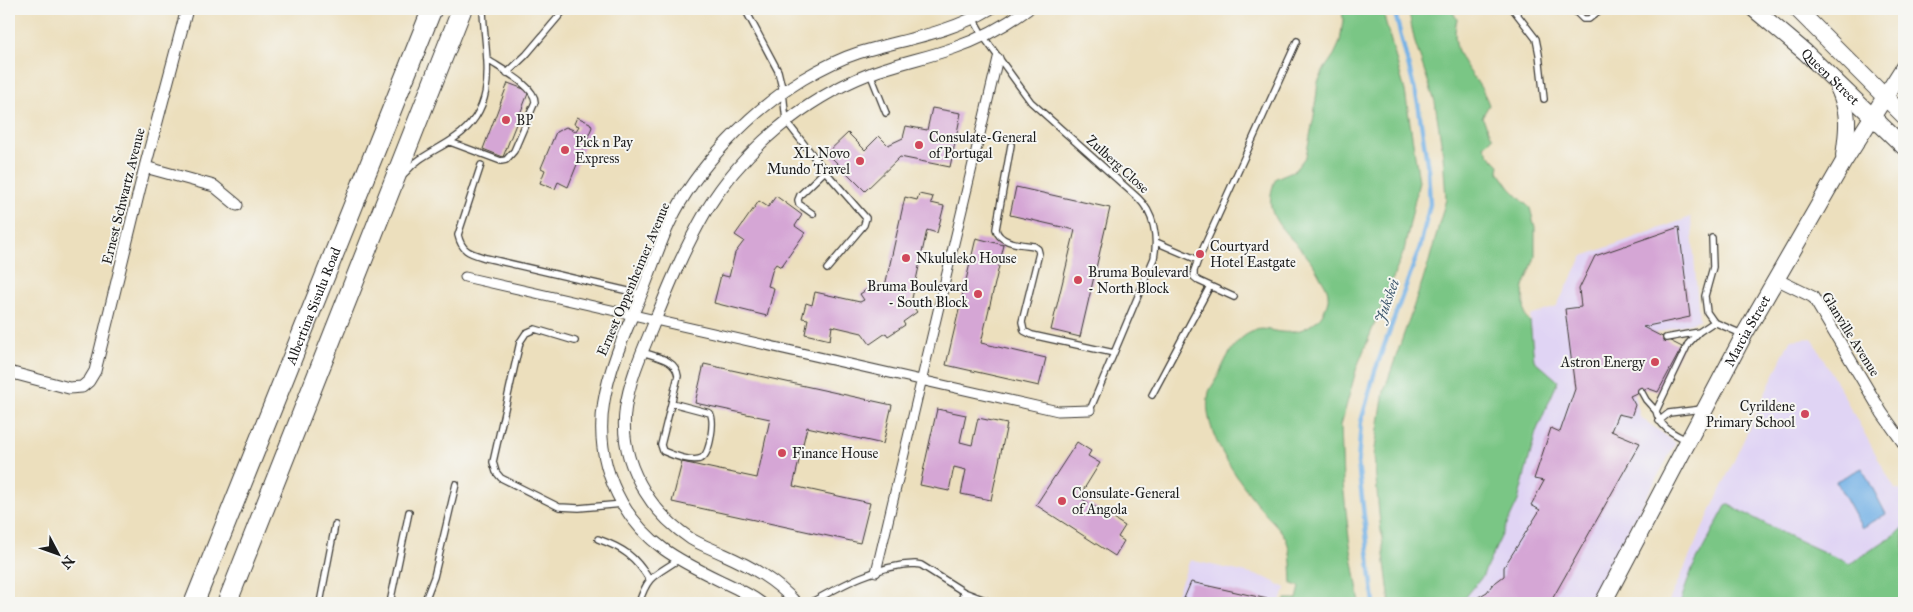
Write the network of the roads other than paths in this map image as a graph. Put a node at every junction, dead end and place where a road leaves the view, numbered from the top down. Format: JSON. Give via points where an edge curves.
{"nodes":[{"id":1,"x":187,"y":9,"type":"edge"},
{"id":2,"x":432,"y":9,"type":"edge"},
{"id":3,"x":462,"y":9,"type":"edge"},
{"id":4,"x":483,"y":9,"type":"edge"},
{"id":5,"x":565,"y":9,"type":"edge"},
{"id":6,"x":745,"y":9,"type":"edge"},
{"id":7,"x":990,"y":9,"type":"edge"},
{"id":8,"x":1028,"y":9,"type":"edge"},
{"id":9,"x":1513,"y":9,"type":"edge"},
{"id":10,"x":1573,"y":9,"type":"edge"},
{"id":11,"x":1601,"y":9,"type":"edge"},
{"id":12,"x":1754,"y":9,"type":"edge"},
{"id":13,"x":1797,"y":9,"type":"edge"},
{"id":14,"x":971,"y":14,"type":"edge"},
{"id":15,"x":983,"y":36,"type":"junction"},
{"id":16,"x":1297,"y":41,"type":"dead end"},
{"id":17,"x":998,"y":58,"type":"junction"},
{"id":18,"x":488,"y":60,"type":"junction"},
{"id":19,"x":1904,"y":67,"type":"edge"},
{"id":20,"x":507,"y":73,"type":"junction"},
{"id":21,"x":870,"y":73,"type":"junction"},
{"id":22,"x":1835,"y":82,"type":"junction"},
{"id":23,"x":783,"y":92,"type":"junction"},
{"id":24,"x":1884,"y":96,"type":"junction"},
{"id":25,"x":1544,"y":99,"type":"dead end"},
{"id":26,"x":886,"y":113,"type":"dead end"},
{"id":27,"x":1904,"y":116,"type":"edge"},
{"id":28,"x":1872,"y":117,"type":"junction"},
{"id":29,"x":786,"y":121,"type":"junction"},
{"id":30,"x":450,"y":142,"type":"junction"},
{"id":31,"x":1012,"y":145,"type":"dead end"},
{"id":32,"x":1904,"y":147,"type":"edge"},
{"id":33,"x":1843,"y":163,"type":"junction"},
{"id":34,"x":480,"y":165,"type":"dead end"},
{"id":35,"x":145,"y":167,"type":"junction"},
{"id":36,"x":825,"y":171,"type":"junction"},
{"id":37,"x":389,"y":192,"type":"junction"},
{"id":38,"x":237,"y":205,"type":"dead end"},
{"id":39,"x":813,"y":214,"type":"dead end"},
{"id":40,"x":1712,"y":238,"type":"dead end"},
{"id":41,"x":1156,"y":242,"type":"junction"},
{"id":42,"x":1198,"y":260,"type":"junction"},
{"id":43,"x":827,"y":268,"type":"dead end"},
{"id":44,"x":648,"y":276,"type":"junction"},
{"id":45,"x":465,"y":277,"type":"dead end"},
{"id":46,"x":1776,"y":279,"type":"junction"},
{"id":47,"x":669,"y":284,"type":"junction"},
{"id":48,"x":1210,"y":286,"type":"junction"},
{"id":49,"x":641,"y":294,"type":"junction"},
{"id":50,"x":1234,"y":296,"type":"dead end"},
{"id":51,"x":632,"y":314,"type":"junction"},
{"id":52,"x":655,"y":320,"type":"junction"},
{"id":53,"x":1714,"y":322,"type":"junction"},
{"id":54,"x":1699,"y":332,"type":"junction"},
{"id":55,"x":1744,"y":335,"type":"junction"},
{"id":56,"x":1666,"y":338,"type":"dead end"},
{"id":57,"x":575,"y":341,"type":"dead end"},
{"id":58,"x":642,"y":352,"type":"junction"},
{"id":59,"x":1114,"y":353,"type":"junction"},
{"id":60,"x":9,"y":372,"type":"edge"},
{"id":61,"x":922,"y":381,"type":"junction"},
{"id":62,"x":1641,"y":390,"type":"dead end"},
{"id":63,"x":1152,"y":395,"type":"dead end"},
{"id":64,"x":672,"y":403,"type":"junction"},
{"id":65,"x":1706,"y":409,"type":"junction"},
{"id":66,"x":1090,"y":410,"type":"joint"},
{"id":67,"x":1656,"y":411,"type":"junction"},
{"id":68,"x":1659,"y":421,"type":"junction"},
{"id":69,"x":1688,"y":441,"type":"junction"},
{"id":70,"x":1904,"y":444,"type":"edge"},
{"id":71,"x":456,"y":484,"type":"dead end"},
{"id":72,"x":623,"y":504,"type":"junction"},
{"id":73,"x":409,"y":512,"type":"dead end"},
{"id":74,"x":335,"y":524,"type":"dead end"},
{"id":75,"x":598,"y":539,"type":"dead end"},
{"id":76,"x":678,"y":560,"type":"junction"},
{"id":77,"x":876,"y":572,"type":"junction"},
{"id":78,"x":649,"y":579,"type":"junction"},
{"id":79,"x":964,"y":592,"type":"junction"},
{"id":80,"x":194,"y":603,"type":"edge"},
{"id":81,"x":227,"y":603,"type":"edge"},
{"id":82,"x":320,"y":603,"type":"edge"},
{"id":83,"x":390,"y":603,"type":"edge"},
{"id":84,"x":424,"y":603,"type":"edge"},
{"id":85,"x":639,"y":603,"type":"edge"},
{"id":86,"x":761,"y":603,"type":"edge"},
{"id":87,"x":796,"y":603,"type":"edge"},
{"id":88,"x":810,"y":603,"type":"edge"},
{"id":89,"x":960,"y":603,"type":"edge"},
{"id":90,"x":993,"y":603,"type":"edge"},
{"id":91,"x":1603,"y":603,"type":"edge"}],
"edges":[{"from":1,"to":35,"type":"street","name":"Ernest Schwartz Avenue"},
{"from":2,"to":80,"type":"main road","name":"Albertina Sisulu Road"},
{"from":3,"to":37,"type":"main road","name":"Albertina Sisulu Road"},
{"from":4,"to":18,"type":"lane"},
{"from":5,"to":20,"type":"lane"},
{"from":6,"to":23,"type":"lane","via":[[772,57]]},
{"from":7,"to":14,"type":"street","name":"Ernest Oppenheimer Avenue"},
{"from":8,"to":15,"type":"street"},
{"from":9,"to":25,"type":"lane","via":[[1536,39]]},
{"from":10,"to":11,"type":"lane","via":[[1580,17],[1589,19]]},
{"from":12,"to":22,"type":"main road","name":"Queen Street"},
{"from":13,"to":24,"type":"main road","name":"Queen Street"},
{"from":14,"to":15,"type":"lane","name":"Zulberg Close"},
{"from":14,"to":23,"type":"street","name":"Ernest Oppenheimer Avenue","via":[[932,34],[856,53]]},
{"from":15,"to":17,"type":"lane","name":"Zulberg Close"},
{"from":15,"to":21,"type":"street"},
{"from":16,"to":42,"type":"lane"},
{"from":17,"to":41,"type":"lane","name":"Zulberg Close","via":[[1030,102],[1143,203],[1152,222]]},
{"from":17,"to":61,"type":"street"},
{"from":18,"to":20,"type":"lane"},
{"from":18,"to":30,"type":"lane","via":[[487,88],[482,104],[468,126]]},
{"from":19,"to":24,"type":"main road","name":"Marcia Street"},
{"from":20,"to":30,"type":"lane","via":[[529,87],[536,98],[510,157],[501,161]]},
{"from":21,"to":26,"type":"lane"},
{"from":21,"to":29,"type":"street"},
{"from":22,"to":28,"type":"main road","name":"Queen Street"},
{"from":22,"to":33,"type":"main road","via":[[1848,115]]},
{"from":23,"to":29,"type":"lane"},
{"from":23,"to":44,"type":"street","name":"Ernest Oppenheimer Avenue","via":[[712,159],[671,221]]},
{"from":24,"to":27,"type":"main road","name":"Queen Street"},
{"from":24,"to":28,"type":"main road","name":"Marcia Street"},
{"from":28,"to":32,"type":"main road","name":"Queen Street"},
{"from":28,"to":33,"type":"main road","name":"Marcia Street"},
{"from":29,"to":36,"type":"lane"},
{"from":29,"to":47,"type":"street","via":[[751,152],[716,196]]},
{"from":30,"to":37,"type":"lane","via":[[411,166]]},
{"from":31,"to":59,"type":"lane","via":[[996,229],[1003,239],[1038,249],[1022,322],[1024,331]]},
{"from":33,"to":46,"type":"main road","name":"Marcia Street"},
{"from":34,"to":49,"type":"lane","via":[[458,235],[460,246],[486,258]]},
{"from":35,"to":38,"type":"street","via":[[214,186]]},
{"from":35,"to":60,"type":"street","name":"Ernest Schwartz Avenue","via":[[95,371],[89,381],[82,387],[69,388]]},
{"from":36,"to":39,"type":"lane","via":[[798,200]]},
{"from":36,"to":43,"type":"lane","via":[[866,220]]},
{"from":37,"to":81,"type":"main road","name":"Albertina Sisulu Road"},
{"from":40,"to":53,"type":"lane","via":[[1712,267],[1705,296],[1707,312]]},
{"from":41,"to":42,"type":"lane"},
{"from":41,"to":59,"type":"lane","name":"Zulberg Close","via":[[1151,266]]},
{"from":42,"to":48,"type":"lane","via":[[1194,277]]},
{"from":44,"to":47,"type":"street"},
{"from":44,"to":49,"type":"street","name":"Ernest Oppenheimer Avenue"},
{"from":45,"to":51,"type":"street"},
{"from":46,"to":55,"type":"main road","name":"Marcia Street"},
{"from":46,"to":70,"type":"street","name":"Glanville Avenue","via":[[1813,297]]},
{"from":47,"to":52,"type":"street"},
{"from":48,"to":50,"type":"lane"},
{"from":48,"to":63,"type":"lane"},
{"from":49,"to":51,"type":"street","name":"Ernest Oppenheimer Avenue"},
{"from":51,"to":52,"type":"street"},
{"from":51,"to":72,"type":"street","name":"Ernest Oppenheimer Avenue","via":[[604,393],[602,411],[602,444],[607,469]]},
{"from":52,"to":58,"type":"street"},
{"from":52,"to":61,"type":"street"},
{"from":53,"to":54,"type":"lane"},
{"from":53,"to":55,"type":"lane"},
{"from":54,"to":56,"type":"lane"},
{"from":54,"to":67,"type":"lane","via":[[1688,344]]},
{"from":55,"to":65,"type":"main road","name":"Marcia Street"},
{"from":57,"to":72,"type":"lane","via":[[535,329],[526,333],[520,342],[493,462],[501,478],[559,506],[579,508]]},
{"from":58,"to":64,"type":"lane","via":[[675,365],[678,376]]},
{"from":58,"to":87,"type":"street","via":[[629,391],[624,431],[628,459],[645,493],[658,512],[679,530],[758,571],[780,586]]},
{"from":59,"to":66,"type":"lane","name":"Zulberg Close"},
{"from":61,"to":66,"type":"street","via":[[1058,411]]},
{"from":61,"to":77,"type":"street"},
{"from":62,"to":67,"type":"lane"},
{"from":64,"to":64,"type":"lane","via":[[663,451],[695,460],[702,458],[706,454],[712,417]]},
{"from":65,"to":68,"type":"lane","via":[[1670,414]]},
{"from":65,"to":69,"type":"main road","name":"Marcia Street"},
{"from":67,"to":68,"type":"lane"},
{"from":68,"to":69,"type":"lane","via":[[1669,431]]},
{"from":69,"to":91,"type":"main road","name":"Marcia Street"},
{"from":71,"to":84,"type":"lane","via":[[438,561]]},
{"from":72,"to":76,"type":"street","name":"Ernest Oppenheimer Avenue","via":[[641,531]]},
{"from":73,"to":83,"type":"lane"},
{"from":74,"to":82,"type":"lane"},
{"from":75,"to":78,"type":"lane","via":[[630,555]]},
{"from":76,"to":78,"type":"lane"},
{"from":76,"to":86,"type":"street","name":"Ernest Oppenheimer Avenue"},
{"from":77,"to":79,"type":"lane","via":[[904,565],[920,565]]},
{"from":77,"to":88,"type":"lane"},
{"from":78,"to":85,"type":"lane"},
{"from":79,"to":89,"type":"lane"},
{"from":79,"to":90,"type":"lane"}]}
